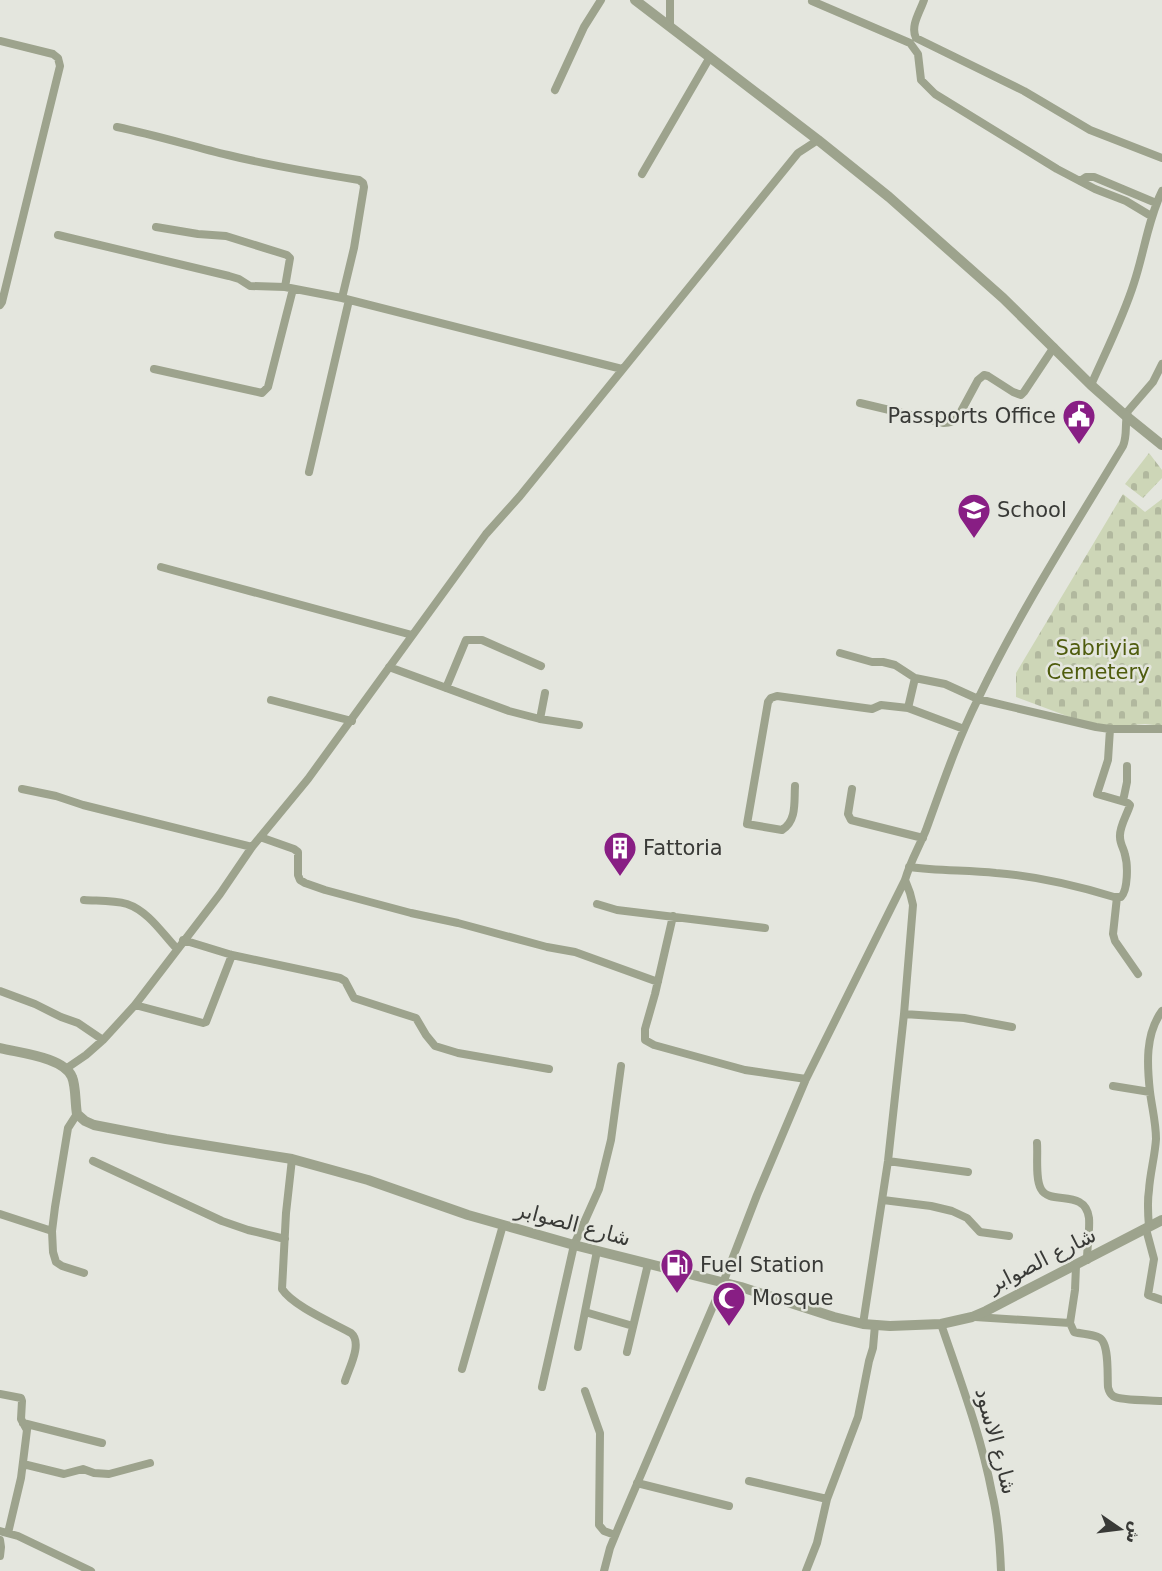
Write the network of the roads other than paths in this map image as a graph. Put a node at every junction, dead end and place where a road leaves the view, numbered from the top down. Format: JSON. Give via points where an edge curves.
{"nodes":[{"id":1,"x":601,"y":0,"type":"edge"},
{"id":2,"x":635,"y":0,"type":"edge"},
{"id":3,"x":670,"y":0,"type":"edge"},
{"id":4,"x":924,"y":0,"type":"edge"},
{"id":5,"x":812,"y":2,"type":"dead end"},
{"id":6,"x":670,"y":26,"type":"junction"},
{"id":7,"x":0,"y":41,"type":"edge"},
{"id":8,"x":710,"y":57,"type":"junction"},
{"id":9,"x":555,"y":90,"type":"dead end"},
{"id":10,"x":117,"y":127,"type":"dead end"},
{"id":11,"x":818,"y":140,"type":"junction"},
{"id":12,"x":1162,"y":158,"type":"edge"},
{"id":13,"x":642,"y":174,"type":"dead end"},
{"id":14,"x":1080,"y":181,"type":"junction"},
{"id":15,"x":1162,"y":191,"type":"edge"},
{"id":16,"x":1156,"y":203,"type":"junction"},
{"id":17,"x":1151,"y":216,"type":"junction"},
{"id":18,"x":156,"y":227,"type":"dead end"},
{"id":19,"x":58,"y":234,"type":"dead end"},
{"id":20,"x":289,"y":288,"type":"junction"},
{"id":21,"x":345,"y":299,"type":"junction"},
{"id":22,"x":0,"y":305,"type":"edge"},
{"id":23,"x":1054,"y":347,"type":"junction"},
{"id":24,"x":1162,"y":364,"type":"edge"},
{"id":25,"x":154,"y":369,"type":"dead end"},
{"id":26,"x":622,"y":369,"type":"junction"},
{"id":27,"x":1091,"y":385,"type":"junction"},
{"id":28,"x":860,"y":403,"type":"dead end"},
{"id":29,"x":1126,"y":416,"type":"junction"},
{"id":30,"x":1162,"y":445,"type":"edge"},
{"id":31,"x":309,"y":472,"type":"dead end"},
{"id":32,"x":161,"y":567,"type":"dead end"},
{"id":33,"x":412,"y":635,"type":"junction"},
{"id":34,"x":840,"y":653,"type":"dead end"},
{"id":35,"x":541,"y":666,"type":"dead end"},
{"id":36,"x":389,"y":667,"type":"junction"},
{"id":37,"x":915,"y":678,"type":"junction"},
{"id":38,"x":446,"y":688,"type":"junction"},
{"id":39,"x":545,"y":693,"type":"dead end"},
{"id":40,"x":978,"y":699,"type":"junction"},
{"id":41,"x":271,"y":700,"type":"dead end"},
{"id":42,"x":908,"y":708,"type":"junction"},
{"id":43,"x":540,"y":719,"type":"junction"},
{"id":44,"x":351,"y":721,"type":"junction"},
{"id":45,"x":579,"y":725,"type":"dead end"},
{"id":46,"x":964,"y":729,"type":"junction"},
{"id":47,"x":1110,"y":729,"type":"junction"},
{"id":48,"x":1162,"y":729,"type":"edge"},
{"id":49,"x":1127,"y":766,"type":"dead end"},
{"id":50,"x":795,"y":786,"type":"dead end"},
{"id":51,"x":22,"y":789,"type":"dead end"},
{"id":52,"x":852,"y":789,"type":"dead end"},
{"id":53,"x":1123,"y":801,"type":"junction"},
{"id":54,"x":260,"y":837,"type":"junction"},
{"id":55,"x":922,"y":838,"type":"junction"},
{"id":56,"x":252,"y":847,"type":"junction"},
{"id":57,"x":909,"y":867,"type":"junction"},
{"id":58,"x":905,"y":880,"type":"junction"},
{"id":59,"x":1118,"y":897,"type":"junction"},
{"id":60,"x":84,"y":900,"type":"dead end"},
{"id":61,"x":597,"y":904,"type":"dead end"},
{"id":62,"x":673,"y":915,"type":"junction"},
{"id":63,"x":765,"y":928,"type":"dead end"},
{"id":64,"x":183,"y":940,"type":"junction"},
{"id":65,"x":177,"y":949,"type":"junction"},
{"id":66,"x":232,"y":955,"type":"junction"},
{"id":67,"x":1138,"y":974,"type":"dead end"},
{"id":68,"x":658,"y":982,"type":"junction"},
{"id":69,"x":0,"y":992,"type":"edge"},
{"id":70,"x":135,"y":1005,"type":"junction"},
{"id":71,"x":1162,"y":1011,"type":"edge"},
{"id":72,"x":904,"y":1014,"type":"junction"},
{"id":73,"x":1012,"y":1027,"type":"dead end"},
{"id":74,"x":103,"y":1040,"type":"junction"},
{"id":75,"x":0,"y":1048,"type":"edge"},
{"id":76,"x":621,"y":1066,"type":"dead end"},
{"id":77,"x":67,"y":1068,"type":"junction"},
{"id":78,"x":549,"y":1069,"type":"dead end"},
{"id":79,"x":806,"y":1079,"type":"junction"},
{"id":80,"x":1113,"y":1086,"type":"dead end"},
{"id":81,"x":1150,"y":1092,"type":"junction"},
{"id":82,"x":77,"y":1114,"type":"junction"},
{"id":83,"x":1037,"y":1143,"type":"dead end"},
{"id":84,"x":292,"y":1159,"type":"junction"},
{"id":85,"x":93,"y":1161,"type":"dead end"},
{"id":86,"x":888,"y":1161,"type":"junction"},
{"id":87,"x":968,"y":1172,"type":"dead end"},
{"id":88,"x":883,"y":1200,"type":"junction"},
{"id":89,"x":0,"y":1214,"type":"edge"},
{"id":90,"x":503,"y":1225,"type":"junction"},
{"id":91,"x":1155,"y":1225,"type":"edge"},
{"id":92,"x":52,"y":1231,"type":"junction"},
{"id":93,"x":1009,"y":1236,"type":"dead end"},
{"id":94,"x":285,"y":1239,"type":"junction"},
{"id":95,"x":574,"y":1245,"type":"junction"},
{"id":96,"x":597,"y":1251,"type":"junction"},
{"id":97,"x":1087,"y":1260,"type":"junction"},
{"id":98,"x":648,"y":1264,"type":"junction"},
{"id":99,"x":1076,"y":1266,"type":"junction"},
{"id":100,"x":84,"y":1273,"type":"dead end"},
{"id":101,"x":723,"y":1283,"type":"junction"},
{"id":102,"x":1162,"y":1300,"type":"edge"},
{"id":103,"x":585,"y":1312,"type":"junction"},
{"id":104,"x":972,"y":1317,"type":"junction"},
{"id":105,"x":1070,"y":1323,"type":"junction"},
{"id":106,"x":862,"y":1324,"type":"junction"},
{"id":107,"x":942,"y":1324,"type":"junction"},
{"id":108,"x":875,"y":1325,"type":"junction"},
{"id":109,"x":633,"y":1326,"type":"junction"},
{"id":110,"x":578,"y":1347,"type":"dead end"},
{"id":111,"x":627,"y":1352,"type":"dead end"},
{"id":112,"x":462,"y":1369,"type":"dead end"},
{"id":113,"x":345,"y":1381,"type":"dead end"},
{"id":114,"x":542,"y":1387,"type":"dead end"},
{"id":115,"x":585,"y":1391,"type":"dead end"},
{"id":116,"x":0,"y":1394,"type":"edge"},
{"id":117,"x":1162,"y":1401,"type":"edge"},
{"id":118,"x":23,"y":1423,"type":"junction"},
{"id":119,"x":102,"y":1443,"type":"dead end"},
{"id":120,"x":150,"y":1463,"type":"dead end"},
{"id":121,"x":23,"y":1464,"type":"junction"},
{"id":122,"x":749,"y":1481,"type":"dead end"},
{"id":123,"x":637,"y":1483,"type":"junction"},
{"id":124,"x":827,"y":1499,"type":"junction"},
{"id":125,"x":729,"y":1506,"type":"dead end"},
{"id":126,"x":4,"y":1532,"type":"edge"},
{"id":127,"x":615,"y":1535,"type":"junction"},
{"id":128,"x":0,"y":1540,"type":"edge"},
{"id":129,"x":0,"y":1556,"type":"edge"},
{"id":130,"x":91,"y":1571,"type":"edge"},
{"id":131,"x":604,"y":1571,"type":"edge"},
{"id":132,"x":806,"y":1571,"type":"edge"},
{"id":133,"x":1001,"y":1571,"type":"edge"}],
"edges":[{"from":1,"to":9,"type":"street"},
{"from":2,"to":6,"type":"street"},
{"from":3,"to":6,"type":"street"},
{"from":4,"to":12,"type":"street","via":[[914,27],[916,38],[1024,91],[1090,130]]},
{"from":5,"to":14,"type":"street","via":[[910,43],[918,54],[921,80],[935,94]]},
{"from":6,"to":8,"type":"street"},
{"from":7,"to":22,"type":"street","via":[[53,54],[60,66]]},
{"from":8,"to":11,"type":"street"},
{"from":8,"to":13,"type":"street"},
{"from":10,"to":21,"type":"street","via":[[260,163],[363,183]]},
{"from":11,"to":23,"type":"street","via":[[889,197]]},
{"from":11,"to":26,"type":"street","via":[[798,153]]},
{"from":14,"to":16,"type":"street","via":[[1094,177]]},
{"from":14,"to":17,"type":"street"},
{"from":15,"to":16,"type":"street"},
{"from":16,"to":17,"type":"street"},
{"from":17,"to":27,"type":"street","via":[[1137,275]]},
{"from":18,"to":20,"type":"street","via":[[226,236],[287,255]]},
{"from":19,"to":20,"type":"street","via":[[229,276],[250,286]]},
{"from":20,"to":21,"type":"street"},
{"from":20,"to":25,"type":"street","via":[[268,387],[262,393]]},
{"from":21,"to":26,"type":"street"},
{"from":21,"to":31,"type":"street"},
{"from":23,"to":27,"type":"street"},
{"from":23,"to":28,"type":"street","via":[[1021,395],[984,375],[958,417],[950,423]]},
{"from":24,"to":29,"type":"street"},
{"from":26,"to":33,"type":"street","via":[[486,534]]},
{"from":27,"to":29,"type":"street"},
{"from":29,"to":30,"type":"street"},
{"from":29,"to":40,"type":"street","via":[[1123,446],[1031,600]]},
{"from":32,"to":33,"type":"street"},
{"from":33,"to":36,"type":"street"},
{"from":34,"to":37,"type":"street","via":[[895,665]]},
{"from":35,"to":38,"type":"street","via":[[482,639],[466,640]]},
{"from":36,"to":38,"type":"street"},
{"from":36,"to":44,"type":"street"},
{"from":37,"to":40,"type":"street","via":[[945,684]]},
{"from":37,"to":42,"type":"street"},
{"from":38,"to":43,"type":"street"},
{"from":39,"to":43,"type":"street"},
{"from":40,"to":46,"type":"street"},
{"from":40,"to":47,"type":"street"},
{"from":41,"to":44,"type":"street"},
{"from":42,"to":46,"type":"street"},
{"from":42,"to":50,"type":"street","via":[[881,705],[872,709],[771,698],[747,824],[785,829],[792,821]]},
{"from":43,"to":45,"type":"street"},
{"from":44,"to":54,"type":"street"},
{"from":46,"to":55,"type":"street"},
{"from":47,"to":48,"type":"street"},
{"from":47,"to":53,"type":"street","via":[[1108,760],[1097,794]]},
{"from":49,"to":53,"type":"street"},
{"from":51,"to":56,"type":"street"},
{"from":52,"to":55,"type":"street","via":[[848,814],[851,820]]},
{"from":53,"to":59,"type":"street","via":[[1130,805],[1119,837],[1127,868],[1125,892]]},
{"from":54,"to":56,"type":"street"},
{"from":54,"to":68,"type":"street","via":[[298,852],[298,875],[305,883],[575,952]]},
{"from":55,"to":57,"type":"street"},
{"from":56,"to":64,"type":"street"},
{"from":57,"to":58,"type":"street"},
{"from":57,"to":59,"type":"street","via":[[1064,882]]},
{"from":58,"to":72,"type":"street","via":[[913,905]]},
{"from":58,"to":79,"type":"street"},
{"from":59,"to":67,"type":"street","via":[[1113,934]]},
{"from":60,"to":65,"type":"street","via":[[134,907]]},
{"from":61,"to":62,"type":"street","via":[[617,910]]},
{"from":62,"to":63,"type":"street"},
{"from":62,"to":68,"type":"street"},
{"from":64,"to":65,"type":"street"},
{"from":64,"to":66,"type":"street"},
{"from":65,"to":70,"type":"street"},
{"from":66,"to":70,"type":"street","via":[[206,1022]]},
{"from":66,"to":78,"type":"street","via":[[340,978],[354,998],[416,1018],[435,1046]]},
{"from":68,"to":79,"type":"street","via":[[645,1029],[645,1040],[649,1043],[745,1070]]},
{"from":69,"to":74,"type":"street","via":[[78,1023]]},
{"from":70,"to":74,"type":"street"},
{"from":71,"to":81,"type":"street","via":[[1149,1044]]},
{"from":72,"to":73,"type":"street","via":[[964,1018]]},
{"from":72,"to":86,"type":"street"},
{"from":74,"to":77,"type":"street"},
{"from":75,"to":77,"type":"street"},
{"from":76,"to":95,"type":"street","via":[[611,1140],[599,1189]]},
{"from":77,"to":82,"type":"street","via":[[74,1083]]},
{"from":79,"to":101,"type":"street"},
{"from":80,"to":81,"type":"street"},
{"from":81,"to":91,"type":"street","via":[[1156,1135],[1149,1189]]},
{"from":82,"to":84,"type":"street","name":"شارع الصوابر","via":[[107,1128]]},
{"from":82,"to":92,"type":"street","via":[[69,1128]]},
{"from":83,"to":97,"type":"street","via":[[1041,1191],[1086,1208]]},
{"from":84,"to":90,"type":"street","name":"شارع الصوابر"},
{"from":84,"to":94,"type":"street"},
{"from":85,"to":94,"type":"street","via":[[222,1221]]},
{"from":86,"to":87,"type":"street"},
{"from":86,"to":88,"type":"street"},
{"from":88,"to":93,"type":"street","via":[[952,1211],[967,1218],[980,1232]]},
{"from":88,"to":106,"type":"street"},
{"from":89,"to":92,"type":"street"},
{"from":90,"to":95,"type":"street","name":"شارع الصوابر"},
{"from":90,"to":112,"type":"street"},
{"from":91,"to":97,"type":"street","name":"شارع الصوابر"},
{"from":91,"to":102,"type":"street","via":[[1148,1295]]},
{"from":92,"to":100,"type":"street","via":[[56,1262]]},
{"from":94,"to":113,"type":"street","via":[[281,1279],[286,1296],[355,1336]]},
{"from":95,"to":96,"type":"street","name":"شارع الصوابر"},
{"from":95,"to":114,"type":"street"},
{"from":96,"to":98,"type":"street","name":"شارع الصوابر"},
{"from":96,"to":103,"type":"street"},
{"from":97,"to":99,"type":"street","name":"شارع الصوابر"},
{"from":98,"to":101,"type":"street","name":"شارع الصوابر"},
{"from":98,"to":109,"type":"street"},
{"from":99,"to":104,"type":"street","name":"شارع الصوابر"},
{"from":99,"to":105,"type":"street"},
{"from":101,"to":106,"type":"street","name":"شارع الصوابر"},
{"from":101,"to":123,"type":"street"},
{"from":103,"to":109,"type":"street"},
{"from":103,"to":110,"type":"street"},
{"from":104,"to":105,"type":"street"},
{"from":104,"to":107,"type":"street","name":"شارع الصوابر"},
{"from":105,"to":117,"type":"street","via":[[1074,1332],[1102,1339],[1108,1388],[1113,1396]]},
{"from":106,"to":108,"type":"street","name":"شارع الصوابر"},
{"from":107,"to":108,"type":"street","name":"شارع الصوابر"},
{"from":107,"to":133,"type":"street","name":"شارع الاسود","via":[[970,1407],[992,1492]]},
{"from":108,"to":124,"type":"street","via":[[858,1417]]},
{"from":109,"to":111,"type":"street"},
{"from":115,"to":127,"type":"street","via":[[600,1433],[599,1525]]},
{"from":116,"to":118,"type":"street","via":[[21,1398]]},
{"from":118,"to":119,"type":"street"},
{"from":118,"to":121,"type":"street","via":[[27,1430]]},
{"from":120,"to":121,"type":"street","via":[[108,1474],[83,1469],[64,1474]]},
{"from":121,"to":126,"type":"street"},
{"from":122,"to":124,"type":"street"},
{"from":123,"to":125,"type":"street"},
{"from":123,"to":127,"type":"street"},
{"from":124,"to":132,"type":"street"},
{"from":126,"to":130,"type":"street"},
{"from":127,"to":131,"type":"street"},
{"from":128,"to":129,"type":"street"}]}
